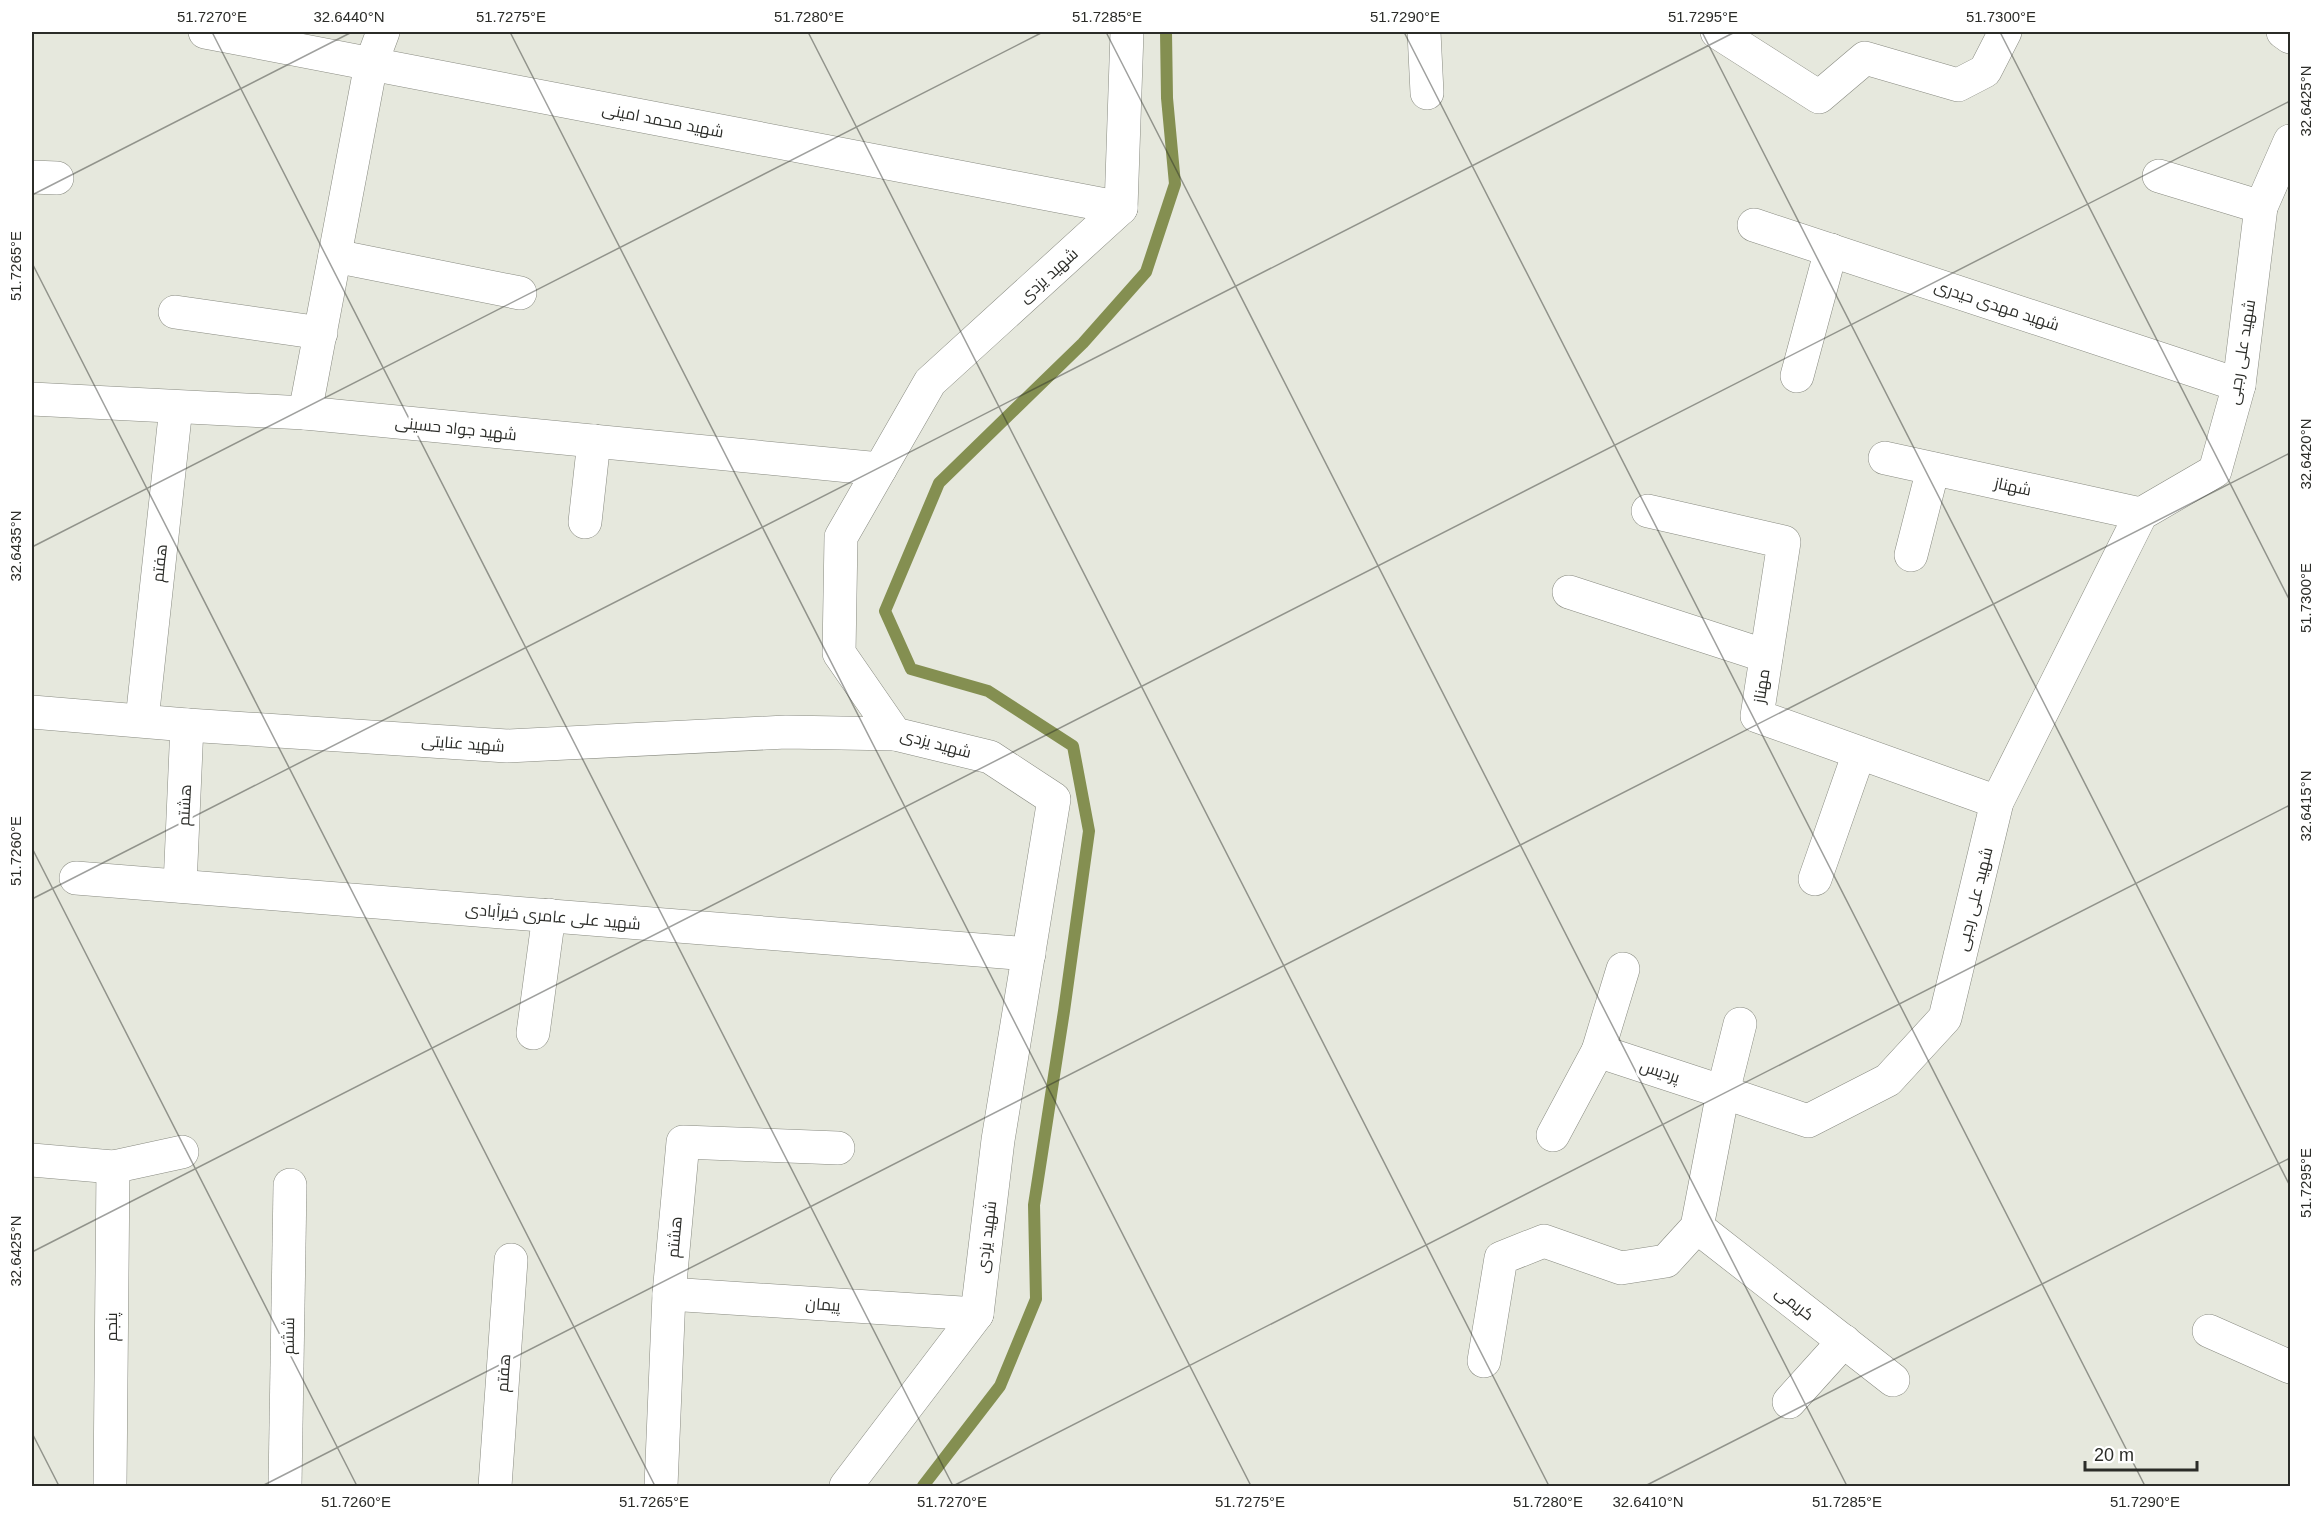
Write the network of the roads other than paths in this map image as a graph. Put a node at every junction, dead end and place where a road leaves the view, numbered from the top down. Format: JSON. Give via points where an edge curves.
{"nodes":[{"id":1,"x":205,"y":32,"type":"edge"},
{"id":2,"x":383,"y":32,"type":"edge"},
{"id":3,"x":1127,"y":32,"type":"edge"},
{"id":4,"x":1424,"y":32,"type":"edge"},
{"id":5,"x":1717,"y":32,"type":"edge"},
{"id":6,"x":2005,"y":32,"type":"edge"},
{"id":7,"x":2283,"y":32,"type":"edge"},
{"id":8,"x":2290,"y":36,"type":"edge"},
{"id":9,"x":1754,"y":41,"type":"edge"},
{"id":10,"x":371,"y":64,"type":"junction"},
{"id":11,"x":1427,"y":93,"type":"dead end"},
{"id":12,"x":2290,"y":141,"type":"edge"},
{"id":13,"x":2159,"y":176,"type":"dead end"},
{"id":14,"x":2261,"y":207,"type":"junction"},
{"id":15,"x":1121,"y":208,"type":"junction"},
{"id":16,"x":1754,"y":225,"type":"dead end"},
{"id":17,"x":1831,"y":250,"type":"junction"},
{"id":18,"x":335,"y":256,"type":"junction"},
{"id":19,"x":520,"y":293,"type":"dead end"},
{"id":20,"x":175,"y":312,"type":"dead end"},
{"id":21,"x":321,"y":333,"type":"junction"},
{"id":22,"x":1797,"y":376,"type":"dead end"},
{"id":23,"x":2239,"y":385,"type":"junction"},
{"id":24,"x":32,"y":399,"type":"edge"},
{"id":25,"x":176,"y":406,"type":"junction"},
{"id":26,"x":305,"y":413,"type":"junction"},
{"id":27,"x":594,"y":441,"type":"junction"},
{"id":28,"x":1885,"y":458,"type":"dead end"},
{"id":29,"x":879,"y":469,"type":"junction"},
{"id":30,"x":1933,"y":469,"type":"junction"},
{"id":31,"x":1648,"y":511,"type":"dead end"},
{"id":32,"x":2141,"y":514,"type":"junction"},
{"id":33,"x":585,"y":522,"type":"dead end"},
{"id":34,"x":1911,"y":555,"type":"dead end"},
{"id":35,"x":1569,"y":592,"type":"dead end"},
{"id":36,"x":1766,"y":656,"type":"junction"},
{"id":37,"x":32,"y":712,"type":"edge"},
{"id":38,"x":142,"y":720,"type":"junction"},
{"id":39,"x":188,"y":725,"type":"junction"},
{"id":40,"x":895,"y":734,"type":"junction"},
{"id":41,"x":1859,"y":753,"type":"junction"},
{"id":42,"x":1997,"y":802,"type":"junction"},
{"id":43,"x":76,"y":878,"type":"dead end"},
{"id":44,"x":1815,"y":879,"type":"dead end"},
{"id":45,"x":180,"y":886,"type":"junction"},
{"id":46,"x":549,"y":915,"type":"junction"},
{"id":47,"x":1029,"y":954,"type":"junction"},
{"id":48,"x":1623,"y":969,"type":"dead end"},
{"id":49,"x":1740,"y":1024,"type":"dead end"},
{"id":50,"x":533,"y":1033,"type":"dead end"},
{"id":51,"x":1598,"y":1051,"type":"junction"},
{"id":52,"x":1723,"y":1092,"type":"junction"},
{"id":53,"x":1553,"y":1135,"type":"dead end"},
{"id":54,"x":838,"y":1148,"type":"dead end"},
{"id":55,"x":182,"y":1152,"type":"dead end"},
{"id":56,"x":32,"y":1160,"type":"edge"},
{"id":57,"x":112,"y":1167,"type":"junction"},
{"id":58,"x":290,"y":1185,"type":"dead end"},
{"id":59,"x":1697,"y":1227,"type":"junction"},
{"id":60,"x":512,"y":1260,"type":"dead end"},
{"id":61,"x":669,"y":1294,"type":"junction"},
{"id":62,"x":977,"y":1314,"type":"junction"},
{"id":63,"x":2209,"y":1331,"type":"dead end"},
{"id":64,"x":1844,"y":1341,"type":"junction"},
{"id":65,"x":1484,"y":1361,"type":"dead end"},
{"id":66,"x":2290,"y":1367,"type":"edge"},
{"id":67,"x":1893,"y":1380,"type":"dead end"},
{"id":68,"x":1789,"y":1402,"type":"dead end"},
{"id":69,"x":110,"y":1486,"type":"edge"},
{"id":70,"x":285,"y":1486,"type":"edge"},
{"id":71,"x":495,"y":1486,"type":"edge"},
{"id":72,"x":661,"y":1486,"type":"edge"},
{"id":73,"x":846,"y":1486,"type":"edge"}],
"edges":[{"from":1,"to":10,"type":"street","name":"شهید محمد امینی"},
{"from":2,"to":10,"type":"street"},
{"from":3,"to":15,"type":"street"},
{"from":4,"to":11,"type":"street"},
{"from":5,"to":9,"type":"street"},
{"from":6,"to":9,"type":"street","via":[[1985,71],[1958,85],[1865,58],[1819,97]]},
{"from":7,"to":8,"type":"street"},
{"from":10,"to":15,"type":"street","name":"شهید محمد امینی"},
{"from":10,"to":18,"type":"street"},
{"from":12,"to":14,"type":"street","name":"شهید علی رجبی"},
{"from":13,"to":14,"type":"street"},
{"from":14,"to":23,"type":"street","name":"شهید علی رجبی"},
{"from":15,"to":29,"type":"street","name":"شهید یزدی","via":[[930,382]]},
{"from":16,"to":17,"type":"street","name":"شهید مهدی حیدری"},
{"from":17,"to":22,"type":"street"},
{"from":17,"to":23,"type":"street","name":"شهید مهدی حیدری"},
{"from":18,"to":19,"type":"street"},
{"from":18,"to":21,"type":"street"},
{"from":20,"to":21,"type":"street"},
{"from":21,"to":26,"type":"street"},
{"from":23,"to":32,"type":"street","name":"شهید علی رجبی","via":[[2216,471]]},
{"from":24,"to":25,"type":"street","name":"شهید جواد حسینی"},
{"from":25,"to":26,"type":"street","name":"شهید جواد حسینی"},
{"from":25,"to":38,"type":"street","name":"هفتم"},
{"from":26,"to":27,"type":"street","name":"شهید جواد حسینی"},
{"from":27,"to":29,"type":"street","name":"شهید جواد حسینی"},
{"from":27,"to":33,"type":"street"},
{"from":28,"to":30,"type":"street","name":"شهناز"},
{"from":29,"to":40,"type":"street","name":"شهید یزدی","via":[[841,537],[839,652]]},
{"from":30,"to":32,"type":"street","name":"شهناز"},
{"from":30,"to":34,"type":"street"},
{"from":31,"to":36,"type":"street","name":"مهناز","via":[[1784,542]]},
{"from":32,"to":42,"type":"street","name":"شهید علی رجبی"},
{"from":35,"to":36,"type":"street"},
{"from":36,"to":41,"type":"street","name":"مهناز","via":[[1757,716]]},
{"from":37,"to":38,"type":"street","name":"شهید عنایتی"},
{"from":38,"to":39,"type":"street","name":"شهید عنایتی"},
{"from":39,"to":40,"type":"street","name":"شهید عنایتی","via":[[507,746],[786,732]]},
{"from":39,"to":45,"type":"street","name":"هشتم"},
{"from":40,"to":47,"type":"street","name":"شهید یزدی","via":[[990,757],[1054,800]]},
{"from":41,"to":42,"type":"street","name":"مهناز"},
{"from":41,"to":44,"type":"street"},
{"from":42,"to":52,"type":"street","name":"شهید علی رجبی","via":[[1945,1018],[1888,1080],[1808,1121]]},
{"from":43,"to":45,"type":"street","name":"شهید علی عامری خیرآبادی"},
{"from":45,"to":46,"type":"street","name":"شهید علی عامری خیرآبادی"},
{"from":46,"to":47,"type":"street","name":"شهید علی عامری خیرآبادی"},
{"from":46,"to":50,"type":"street"},
{"from":47,"to":62,"type":"street","name":"شهید یزدی","via":[[998,1140]]},
{"from":48,"to":51,"type":"street"},
{"from":49,"to":52,"type":"street"},
{"from":51,"to":52,"type":"street","name":"پردیس"},
{"from":51,"to":53,"type":"street"},
{"from":52,"to":59,"type":"street"},
{"from":54,"to":61,"type":"street","name":"هشتم","via":[[683,1142]]},
{"from":55,"to":57,"type":"street"},
{"from":56,"to":57,"type":"street"},
{"from":57,"to":69,"type":"street","name":"پنجم"},
{"from":58,"to":70,"type":"street","name":"ششم"},
{"from":59,"to":64,"type":"street","name":"کریمی"},
{"from":59,"to":65,"type":"street","via":[[1666,1261],[1621,1268],[1544,1241],[1501,1258]]},
{"from":60,"to":71,"type":"street","name":"هفتم"},
{"from":61,"to":62,"type":"street","name":"پیمان"},
{"from":61,"to":72,"type":"street","name":"هشتم"},
{"from":62,"to":73,"type":"street"},
{"from":63,"to":66,"type":"street"},
{"from":64,"to":67,"type":"street","name":"کریمی"},
{"from":64,"to":68,"type":"street"}]}
